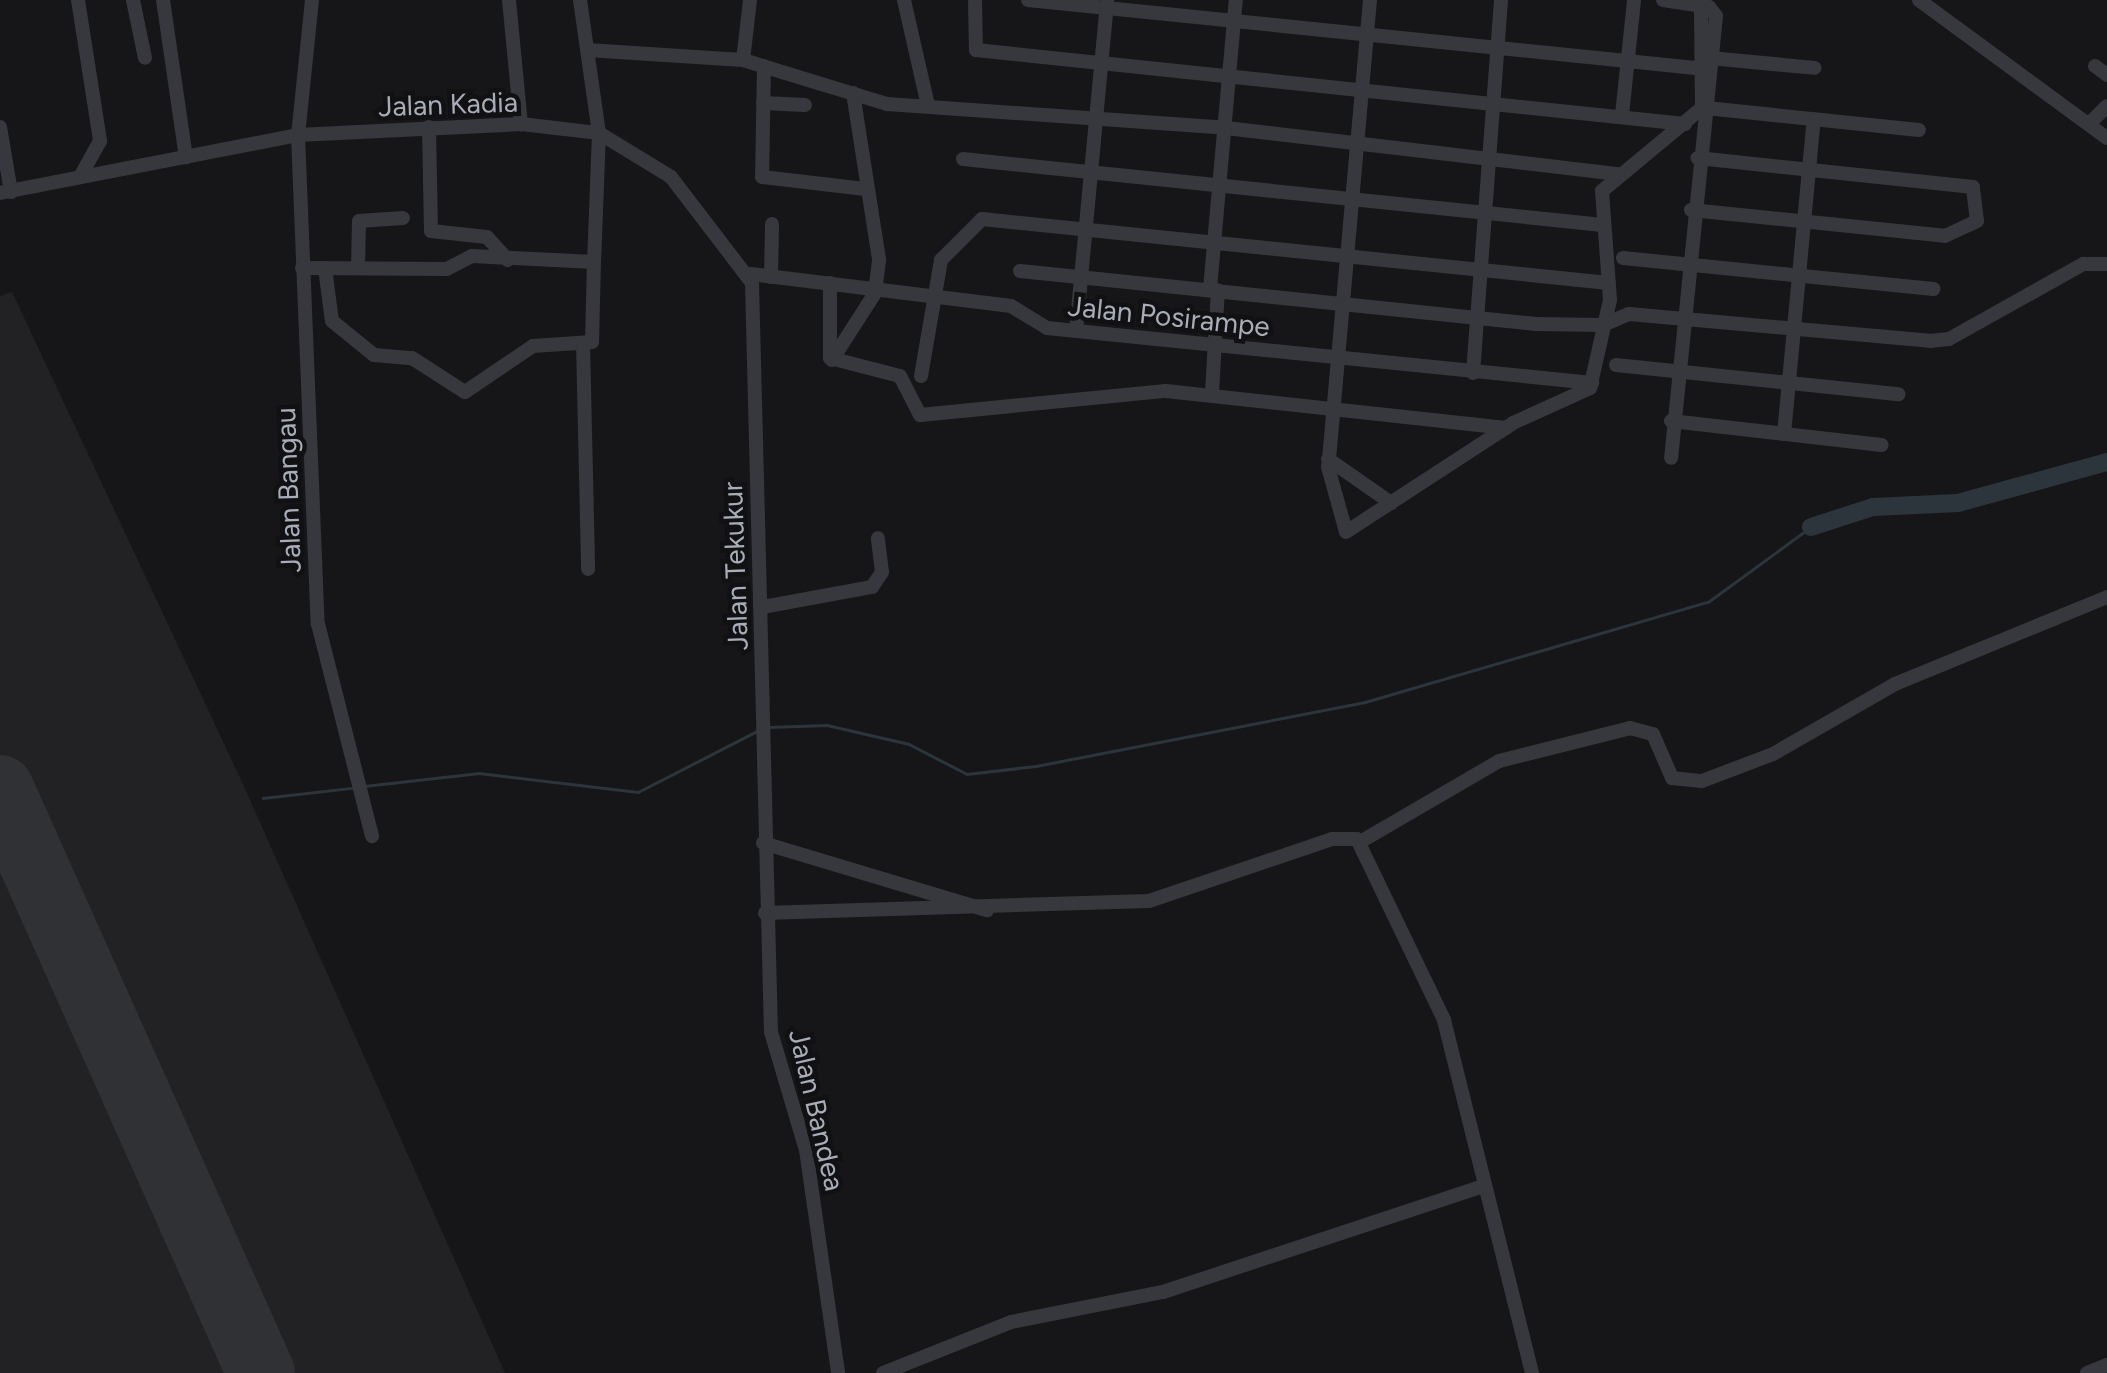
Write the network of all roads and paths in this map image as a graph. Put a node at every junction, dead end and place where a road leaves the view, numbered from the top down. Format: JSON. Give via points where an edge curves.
{"nodes":[{"id":1,"x":78,"y":0,"type":"edge"},
{"id":2,"x":133,"y":0,"type":"edge"},
{"id":3,"x":163,"y":0,"type":"edge"},
{"id":4,"x":312,"y":0,"type":"edge"},
{"id":5,"x":509,"y":0,"type":"edge"},
{"id":6,"x":580,"y":0,"type":"edge"},
{"id":7,"x":750,"y":0,"type":"edge"},
{"id":8,"x":904,"y":0,"type":"edge"},
{"id":9,"x":976,"y":0,"type":"edge"},
{"id":10,"x":1028,"y":0,"type":"edge"},
{"id":11,"x":1236,"y":0,"type":"edge"},
{"id":12,"x":1370,"y":0,"type":"edge"},
{"id":13,"x":1501,"y":0,"type":"edge"},
{"id":14,"x":1634,"y":0,"type":"edge"},
{"id":15,"x":1663,"y":0,"type":"edge"},
{"id":16,"x":1919,"y":0,"type":"edge"},
{"id":17,"x":1106,"y":3,"type":"edge"},
{"id":18,"x":1702,"y":4,"type":"junction"},
{"id":19,"x":1234,"y":20,"type":"junction"},
{"id":20,"x":1368,"y":34,"type":"junction"},
{"id":21,"x":1496,"y":48,"type":"junction"},
{"id":22,"x":586,"y":50,"type":"junction"},
{"id":23,"x":146,"y":58,"type":"dead end"},
{"id":24,"x":1710,"y":58,"type":"junction"},
{"id":25,"x":1099,"y":59,"type":"junction"},
{"id":26,"x":743,"y":60,"type":"junction"},
{"id":27,"x":1629,"y":62,"type":"junction"},
{"id":28,"x":764,"y":66,"type":"junction"},
{"id":29,"x":1696,"y":68,"type":"junction"},
{"id":30,"x":1816,"y":68,"type":"dead end"},
{"id":31,"x":1232,"y":74,"type":"junction"},
{"id":32,"x":1363,"y":87,"type":"junction"},
{"id":33,"x":853,"y":93,"type":"junction"},
{"id":34,"x":928,"y":101,"type":"junction"},
{"id":35,"x":1490,"y":102,"type":"junction"},
{"id":36,"x":762,"y":103,"type":"junction"},
{"id":37,"x":805,"y":105,"type":"dead end"},
{"id":38,"x":2107,"y":106,"type":"edge"},
{"id":39,"x":1706,"y":108,"type":"junction"},
{"id":40,"x":1622,"y":115,"type":"junction"},
{"id":41,"x":1095,"y":116,"type":"junction"},
{"id":42,"x":1814,"y":119,"type":"junction"},
{"id":43,"x":522,"y":124,"type":"junction"},
{"id":44,"x":1685,"y":124,"type":"junction"},
{"id":45,"x":2089,"y":124,"type":"junction"},
{"id":46,"x":0,"y":127,"type":"edge"},
{"id":47,"x":430,"y":127,"type":"junction"},
{"id":48,"x":1226,"y":128,"type":"junction"},
{"id":49,"x":1920,"y":130,"type":"dead end"},
{"id":50,"x":598,"y":133,"type":"junction"},
{"id":51,"x":298,"y":135,"type":"junction"},
{"id":52,"x":2107,"y":138,"type":"edge"},
{"id":53,"x":1358,"y":141,"type":"junction"},
{"id":54,"x":1486,"y":156,"type":"junction"},
{"id":55,"x":186,"y":157,"type":"junction"},
{"id":56,"x":1698,"y":158,"type":"junction"},
{"id":57,"x":964,"y":159,"type":"dead end"},
{"id":58,"x":1091,"y":169,"type":"junction"},
{"id":59,"x":1808,"y":170,"type":"junction"},
{"id":60,"x":1618,"y":174,"type":"junction"},
{"id":61,"x":80,"y":177,"type":"junction"},
{"id":62,"x":1219,"y":181,"type":"junction"},
{"id":63,"x":866,"y":188,"type":"junction"},
{"id":64,"x":5,"y":192,"type":"edge"},
{"id":65,"x":1353,"y":195,"type":"junction"},
{"id":66,"x":1692,"y":210,"type":"junction"},
{"id":67,"x":1484,"y":212,"type":"junction"},
{"id":68,"x":404,"y":218,"type":"dead end"},
{"id":69,"x":1801,"y":223,"type":"junction"},
{"id":70,"x":772,"y":224,"type":"dead end"},
{"id":71,"x":1085,"y":224,"type":"junction"},
{"id":72,"x":1603,"y":225,"type":"junction"},
{"id":73,"x":1214,"y":237,"type":"junction"},
{"id":74,"x":1348,"y":251,"type":"junction"},
{"id":75,"x":1623,"y":258,"type":"dead end"},
{"id":76,"x":508,"y":260,"type":"junction"},
{"id":77,"x":594,"y":262,"type":"junction"},
{"id":78,"x":1481,"y":263,"type":"junction"},
{"id":79,"x":1686,"y":264,"type":"junction"},
{"id":80,"x":2107,"y":264,"type":"edge"},
{"id":81,"x":302,"y":268,"type":"junction"},
{"id":82,"x":325,"y":268,"type":"junction"},
{"id":83,"x":358,"y":268,"type":"junction"},
{"id":84,"x":1020,"y":271,"type":"dead end"},
{"id":85,"x":750,"y":274,"type":"junction"},
{"id":86,"x":1798,"y":274,"type":"junction"},
{"id":87,"x":1080,"y":276,"type":"junction"},
{"id":88,"x":771,"y":277,"type":"junction"},
{"id":89,"x":830,"y":283,"type":"junction"},
{"id":90,"x":1610,"y":283,"type":"junction"},
{"id":91,"x":1933,"y":289,"type":"dead end"},
{"id":92,"x":1214,"y":290,"type":"junction"},
{"id":93,"x":874,"y":292,"type":"junction"},
{"id":94,"x":930,"y":303,"type":"junction"},
{"id":95,"x":1342,"y":304,"type":"junction"},
{"id":96,"x":1682,"y":318,"type":"junction"},
{"id":97,"x":1478,"y":319,"type":"junction"},
{"id":98,"x":1603,"y":325,"type":"junction"},
{"id":99,"x":1792,"y":329,"type":"junction"},
{"id":100,"x":1076,"y":331,"type":"junction"},
{"id":101,"x":1214,"y":342,"type":"junction"},
{"id":102,"x":583,"y":343,"type":"junction"},
{"id":103,"x":1338,"y":358,"type":"junction"},
{"id":104,"x":832,"y":360,"type":"junction"},
{"id":105,"x":1616,"y":366,"type":"dead end"},
{"id":106,"x":1677,"y":369,"type":"junction"},
{"id":107,"x":1474,"y":373,"type":"junction"},
{"id":108,"x":921,"y":376,"type":"dead end"},
{"id":109,"x":1788,"y":382,"type":"junction"},
{"id":110,"x":1592,"y":383,"type":"junction"},
{"id":111,"x":1212,"y":393,"type":"junction"},
{"id":112,"x":1899,"y":394,"type":"dead end"},
{"id":113,"x":1333,"y":409,"type":"junction"},
{"id":114,"x":1671,"y":421,"type":"junction"},
{"id":115,"x":1506,"y":428,"type":"junction"},
{"id":116,"x":1784,"y":434,"type":"junction"},
{"id":117,"x":1882,"y":445,"type":"dead end"},
{"id":118,"x":1671,"y":458,"type":"dead end"},
{"id":119,"x":1328,"y":459,"type":"junction"},
{"id":120,"x":1391,"y":503,"type":"junction"},
{"id":121,"x":878,"y":538,"type":"dead end"},
{"id":122,"x":588,"y":569,"type":"dead end"},
{"id":123,"x":2107,"y":597,"type":"edge"},
{"id":124,"x":762,"y":607,"type":"junction"},
{"id":125,"x":372,"y":836,"type":"dead end"},
{"id":126,"x":1360,"y":842,"type":"junction"},
{"id":127,"x":763,"y":849,"type":"junction"},
{"id":128,"x":989,"y":911,"type":"junction"},
{"id":129,"x":766,"y":914,"type":"junction"},
{"id":130,"x":1480,"y":1187,"type":"junction"},
{"id":131,"x":2107,"y":1365,"type":"edge"},
{"id":132,"x":838,"y":1373,"type":"edge"},
{"id":133,"x":882,"y":1373,"type":"edge"},
{"id":134,"x":1532,"y":1373,"type":"edge"},
{"id":135,"x":2087,"y":1373,"type":"edge"}],
"edges":[{"from":1,"to":61,"type":"street","via":[[100,141]]},
{"from":2,"to":23,"type":"street"},
{"from":3,"to":55,"type":"street"},
{"from":4,"to":51,"type":"street","name":"Jalan Bangau"},
{"from":5,"to":43,"type":"street"},
{"from":6,"to":22,"type":"street"},
{"from":7,"to":26,"type":"street"},
{"from":8,"to":34,"type":"street"},
{"from":9,"to":25,"type":"street","via":[[974,49]]},
{"from":10,"to":17,"type":"street"},
{"from":11,"to":19,"type":"street"},
{"from":12,"to":20,"type":"street"},
{"from":13,"to":21,"type":"street"},
{"from":14,"to":27,"type":"street"},
{"from":15,"to":18,"type":"street"},
{"from":16,"to":45,"type":"street"},
{"from":17,"to":19,"type":"street"},
{"from":17,"to":25,"type":"street"},
{"from":18,"to":24,"type":"street","via":[[1716,16]]},
{"from":18,"to":29,"type":"street"},
{"from":19,"to":20,"type":"street"},
{"from":19,"to":31,"type":"street"},
{"from":20,"to":21,"type":"street"},
{"from":20,"to":32,"type":"street"},
{"from":21,"to":27,"type":"street"},
{"from":21,"to":35,"type":"street"},
{"from":22,"to":26,"type":"street"},
{"from":22,"to":50,"type":"street"},
{"from":24,"to":30,"type":"street"},
{"from":24,"to":39,"type":"street"},
{"from":25,"to":31,"type":"street"},
{"from":25,"to":41,"type":"street"},
{"from":26,"to":28,"type":"street"},
{"from":27,"to":29,"type":"street"},
{"from":27,"to":40,"type":"street"},
{"from":28,"to":33,"type":"street"},
{"from":28,"to":36,"type":"street"},
{"from":29,"to":44,"type":"street","via":[[1703,103]]},
{"from":31,"to":32,"type":"street"},
{"from":31,"to":48,"type":"street"},
{"from":32,"to":35,"type":"street"},
{"from":32,"to":53,"type":"street"},
{"from":33,"to":34,"type":"street","via":[[887,104]]},
{"from":33,"to":63,"type":"street"},
{"from":34,"to":41,"type":"street"},
{"from":35,"to":40,"type":"street"},
{"from":35,"to":54,"type":"street"},
{"from":36,"to":37,"type":"street"},
{"from":36,"to":63,"type":"street","via":[[765,180]]},
{"from":38,"to":45,"type":"street"},
{"from":39,"to":42,"type":"street"},
{"from":39,"to":56,"type":"street"},
{"from":40,"to":44,"type":"street"},
{"from":41,"to":48,"type":"street"},
{"from":41,"to":58,"type":"street"},
{"from":42,"to":49,"type":"street"},
{"from":42,"to":59,"type":"street"},
{"from":43,"to":47,"type":"street","name":"Jalan Kadia"},
{"from":43,"to":50,"type":"street","name":"Jalan Kadia"},
{"from":44,"to":60,"type":"street"},
{"from":45,"to":52,"type":"street"},
{"from":46,"to":64,"type":"street"},
{"from":47,"to":51,"type":"street","name":"Jalan Kadia"},
{"from":47,"to":76,"type":"street","via":[[431,231],[487,237]]},
{"from":48,"to":53,"type":"street"},
{"from":48,"to":62,"type":"street"},
{"from":50,"to":77,"type":"street"},
{"from":50,"to":85,"type":"street","via":[[672,177]]},
{"from":51,"to":55,"type":"street"},
{"from":51,"to":81,"type":"street","name":"Jalan Bangau"},
{"from":53,"to":54,"type":"street"},
{"from":53,"to":65,"type":"street"},
{"from":54,"to":60,"type":"street"},
{"from":54,"to":67,"type":"street"},
{"from":55,"to":61,"type":"street"},
{"from":56,"to":59,"type":"street"},
{"from":56,"to":66,"type":"street"},
{"from":57,"to":58,"type":"street"},
{"from":58,"to":62,"type":"street"},
{"from":58,"to":71,"type":"street"},
{"from":59,"to":69,"type":"street"},
{"from":59,"to":69,"type":"street","via":[[1973,187],[1977,221],[1945,236]]},
{"from":60,"to":72,"type":"street","via":[[1602,191]]},
{"from":61,"to":64,"type":"street"},
{"from":62,"to":65,"type":"street"},
{"from":62,"to":73,"type":"street"},
{"from":63,"to":93,"type":"street","via":[[876,214]]},
{"from":65,"to":67,"type":"street"},
{"from":65,"to":74,"type":"street"},
{"from":66,"to":69,"type":"street"},
{"from":66,"to":79,"type":"street"},
{"from":67,"to":72,"type":"street"},
{"from":67,"to":78,"type":"street"},
{"from":68,"to":83,"type":"street","via":[[359,221]]},
{"from":69,"to":86,"type":"street"},
{"from":70,"to":88,"type":"street"},
{"from":71,"to":73,"type":"street"},
{"from":71,"to":87,"type":"street"},
{"from":71,"to":94,"type":"street","via":[[982,219],[945,254]]},
{"from":72,"to":90,"type":"street"},
{"from":73,"to":74,"type":"street"},
{"from":73,"to":92,"type":"street"},
{"from":74,"to":78,"type":"street"},
{"from":74,"to":95,"type":"street"},
{"from":75,"to":79,"type":"street"},
{"from":76,"to":77,"type":"street"},
{"from":76,"to":83,"type":"street"},
{"from":77,"to":102,"type":"street","via":[[592,341]]},
{"from":78,"to":90,"type":"street"},
{"from":78,"to":97,"type":"street"},
{"from":79,"to":86,"type":"street"},
{"from":79,"to":96,"type":"street"},
{"from":80,"to":99,"type":"street","via":[[2083,264],[2028,289],[1950,339]]},
{"from":81,"to":82,"type":"street"},
{"from":81,"to":125,"type":"street","name":"Jalan Bangau","via":[[318,624]]},
{"from":82,"to":83,"type":"street"},
{"from":82,"to":102,"type":"street","via":[[332,321],[374,355],[412,358],[459,391],[533,346]]},
{"from":84,"to":87,"type":"street"},
{"from":85,"to":88,"type":"street","name":"Jalan Posirampe"},
{"from":85,"to":124,"type":"street","name":"Jalan Tekukur"},
{"from":86,"to":91,"type":"street"},
{"from":86,"to":99,"type":"street"},
{"from":87,"to":92,"type":"street"},
{"from":87,"to":100,"type":"street"},
{"from":88,"to":89,"type":"street","name":"Jalan Posirampe"},
{"from":89,"to":93,"type":"street","name":"Jalan Posirampe"},
{"from":89,"to":104,"type":"street"},
{"from":90,"to":98,"type":"street"},
{"from":92,"to":95,"type":"street"},
{"from":92,"to":101,"type":"street"},
{"from":93,"to":94,"type":"street","name":"Jalan Posirampe"},
{"from":93,"to":104,"type":"street"},
{"from":94,"to":100,"type":"street","name":"Jalan Posirampe","via":[[1010,306],[1040,327]]},
{"from":94,"to":108,"type":"street"},
{"from":95,"to":97,"type":"street"},
{"from":95,"to":103,"type":"street"},
{"from":96,"to":98,"type":"street","via":[[1629,314]]},
{"from":96,"to":99,"type":"street"},
{"from":96,"to":106,"type":"street"},
{"from":97,"to":98,"type":"street"},
{"from":97,"to":107,"type":"street"},
{"from":98,"to":110,"type":"street"},
{"from":99,"to":109,"type":"street"},
{"from":100,"to":101,"type":"street","name":"Jalan Posirampe"},
{"from":101,"to":103,"type":"street","name":"Jalan Posirampe"},
{"from":101,"to":111,"type":"street"},
{"from":102,"to":122,"type":"street"},
{"from":103,"to":107,"type":"street","name":"Jalan Posirampe"},
{"from":103,"to":113,"type":"street"},
{"from":104,"to":111,"type":"street","via":[[900,376],[907,401],[927,416],[1113,392]]},
{"from":105,"to":106,"type":"street"},
{"from":106,"to":109,"type":"street"},
{"from":106,"to":114,"type":"street"},
{"from":107,"to":110,"type":"street","name":"Jalan Posirampe"},
{"from":109,"to":112,"type":"street"},
{"from":109,"to":116,"type":"street"},
{"from":110,"to":115,"type":"street"},
{"from":111,"to":113,"type":"street"},
{"from":113,"to":115,"type":"street"},
{"from":113,"to":119,"type":"street"},
{"from":114,"to":116,"type":"street"},
{"from":114,"to":118,"type":"street"},
{"from":115,"to":120,"type":"street"},
{"from":116,"to":117,"type":"street"},
{"from":119,"to":120,"type":"street"},
{"from":119,"to":120,"type":"street","via":[[1330,498],[1346,532]]},
{"from":121,"to":124,"type":"street","via":[[882,572],[872,587]]},
{"from":123,"to":126,"type":"street","via":[[1895,684],[1773,754],[1702,781],[1672,778],[1654,734],[1630,728],[1499,761]]},
{"from":124,"to":127,"type":"street","name":"Jalan Tekukur"},
{"from":126,"to":128,"type":"street","via":[[1332,838],[1149,901]]},
{"from":126,"to":130,"type":"street","via":[[1444,1020]]},
{"from":127,"to":128,"type":"street"},
{"from":127,"to":129,"type":"street","name":"Jalan Bandea"},
{"from":128,"to":129,"type":"street"},
{"from":129,"to":132,"type":"street","name":"Jalan Bandea","via":[[771,1032],[806,1150]]},
{"from":130,"to":133,"type":"street","via":[[1162,1292],[1012,1322]]},
{"from":130,"to":134,"type":"street"},
{"from":131,"to":135,"type":"street"}]}
